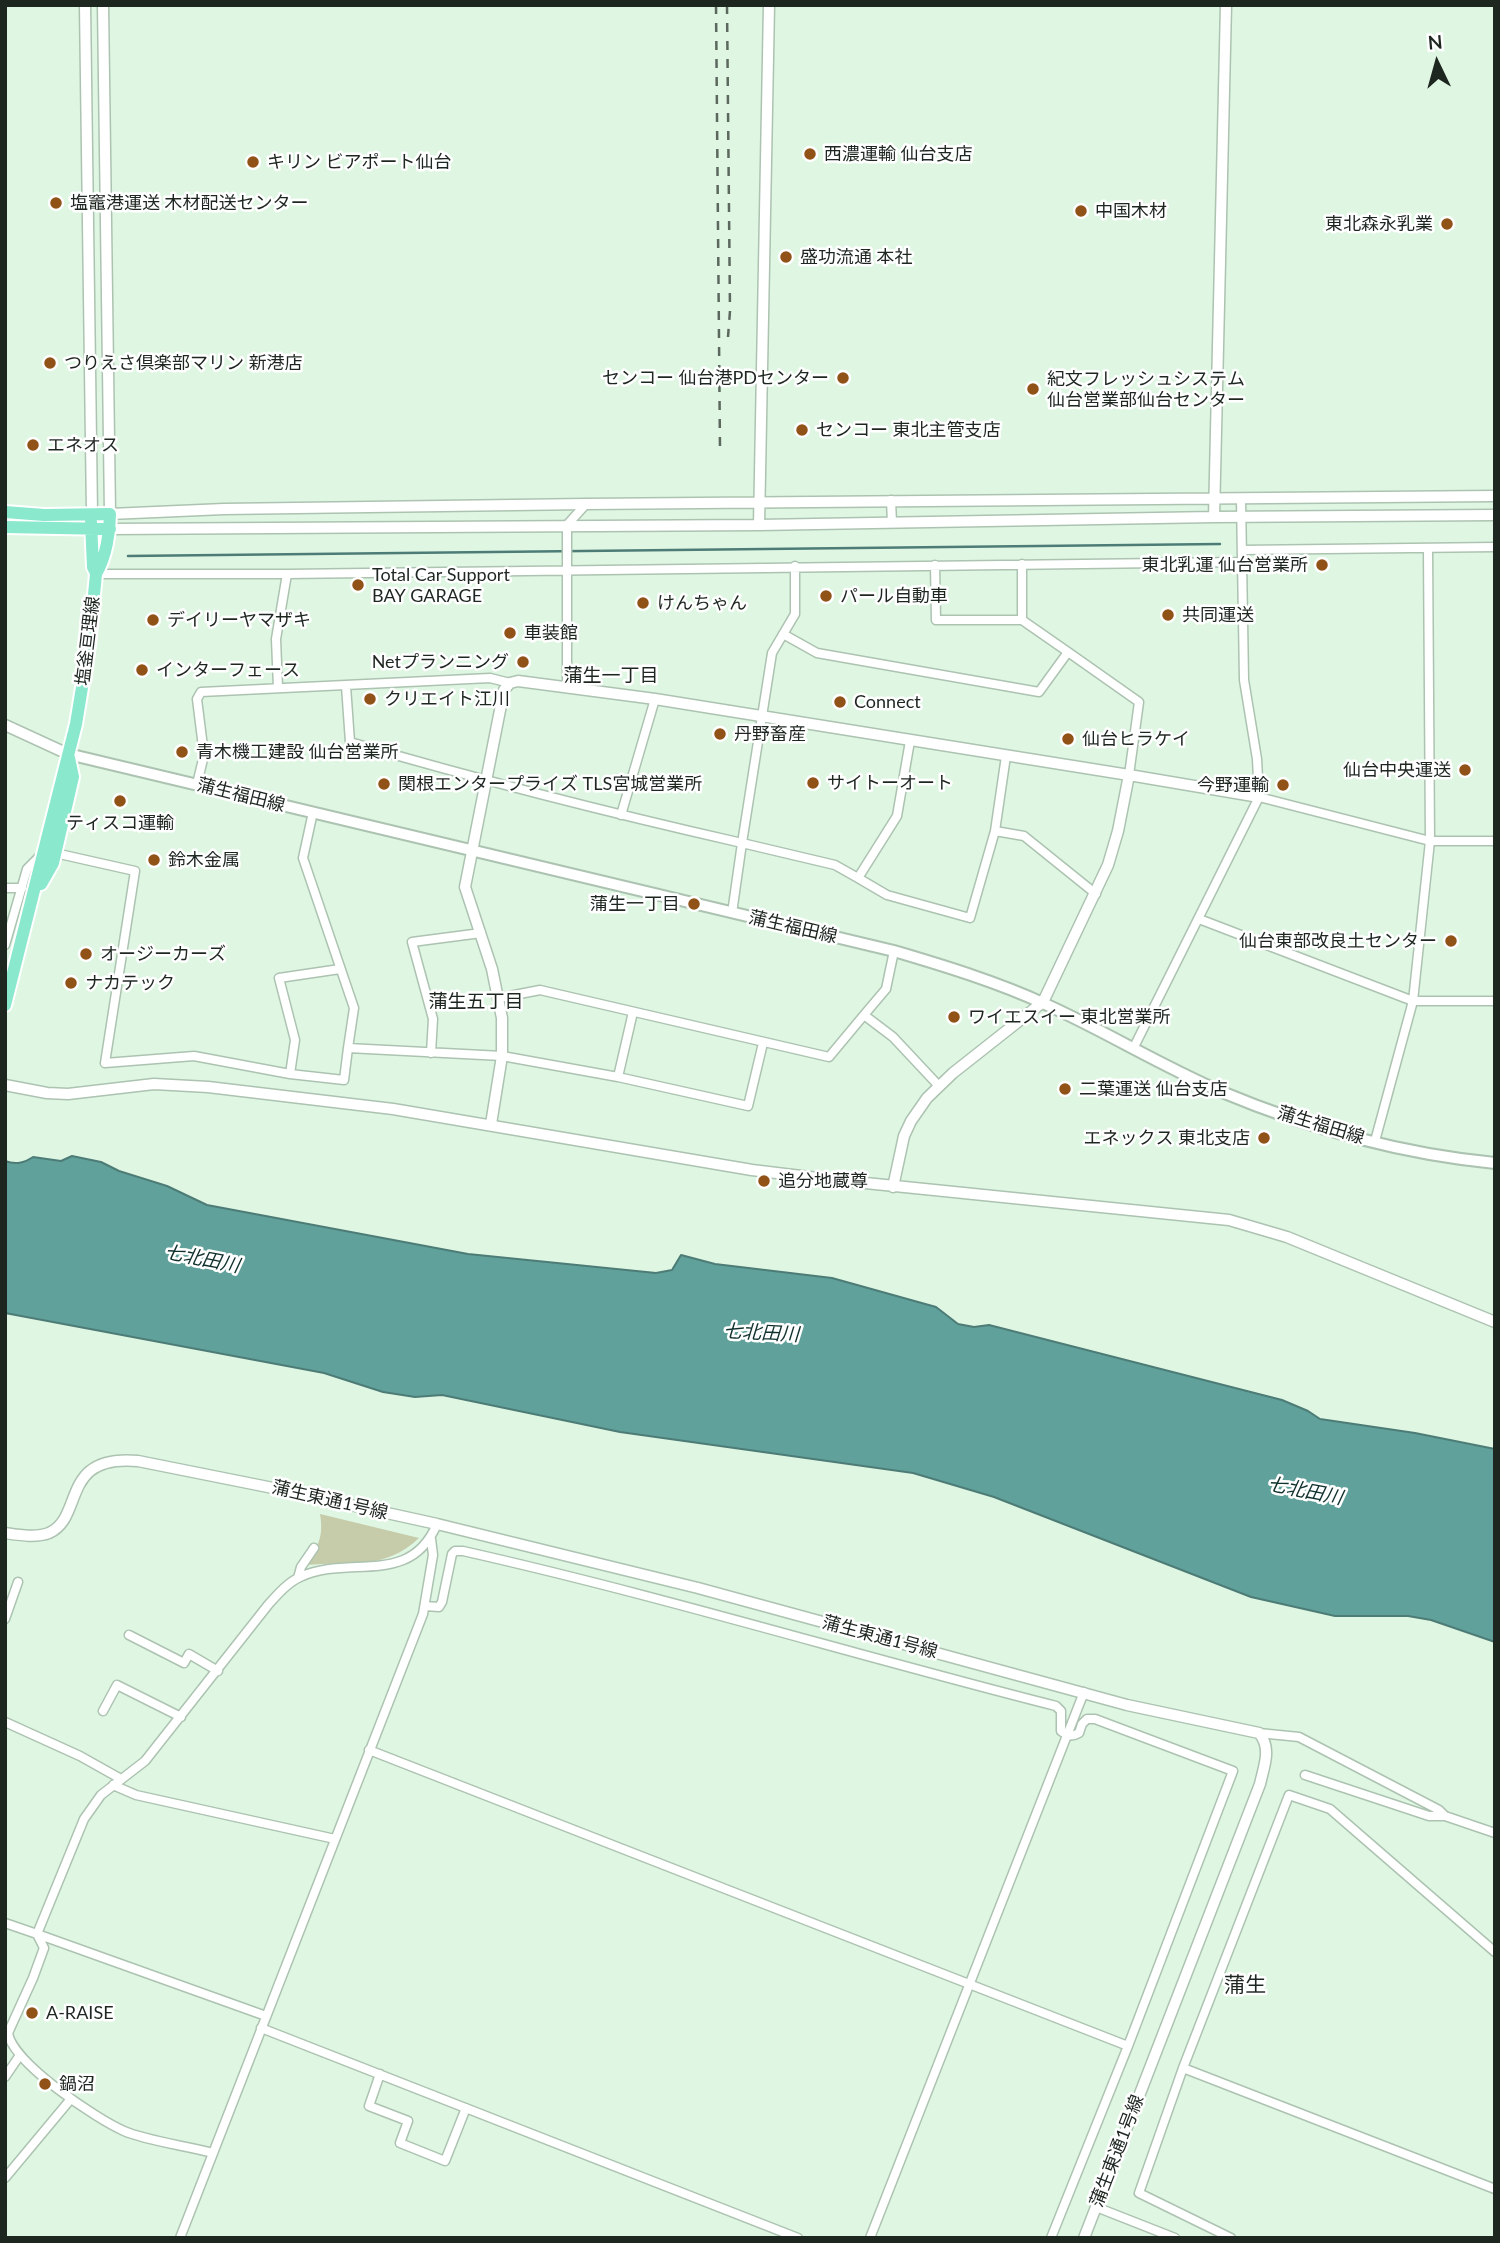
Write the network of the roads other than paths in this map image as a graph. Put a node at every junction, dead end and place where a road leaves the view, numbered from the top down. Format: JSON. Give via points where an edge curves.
{"nodes":[{"id":1,"x":85,"y":5,"type":"edge"},
{"id":2,"x":103,"y":5,"type":"edge"},
{"id":3,"x":769,"y":5,"type":"edge"},
{"id":4,"x":1226,"y":5,"type":"edge"},
{"id":5,"x":1495,"y":496,"type":"edge"},
{"id":6,"x":1241,"y":499,"type":"junction"},
{"id":7,"x":891,"y":500,"type":"junction"},
{"id":8,"x":1214,"y":500,"type":"junction"},
{"id":9,"x":759,"y":502,"type":"junction"},
{"id":10,"x":586,"y":504,"type":"junction"},
{"id":11,"x":5,"y":512,"type":"edge"},
{"id":12,"x":92,"y":514,"type":"junction"},
{"id":13,"x":110,"y":514,"type":"junction"},
{"id":14,"x":1495,"y":515,"type":"edge"},
{"id":15,"x":1214,"y":517,"type":"junction"},
{"id":16,"x":1241,"y":517,"type":"junction"},
{"id":17,"x":892,"y":523,"type":"junction"},
{"id":18,"x":567,"y":525,"type":"junction"},
{"id":19,"x":759,"y":525,"type":"junction"},
{"id":20,"x":5,"y":527,"type":"edge"},
{"id":21,"x":110,"y":528,"type":"junction"},
{"id":22,"x":91,"y":529,"type":"junction"},
{"id":23,"x":1495,"y":547,"type":"edge"},
{"id":24,"x":98,"y":548,"type":"junction"},
{"id":25,"x":1427,"y":548,"type":"junction"},
{"id":26,"x":1242,"y":550,"type":"junction"},
{"id":27,"x":1242,"y":562,"type":"junction"},
{"id":28,"x":1022,"y":564,"type":"junction"},
{"id":29,"x":566,"y":565,"type":"junction"},
{"id":30,"x":935,"y":565,"type":"junction"},
{"id":31,"x":795,"y":566,"type":"junction"},
{"id":32,"x":96,"y":569,"type":"junction"},
{"id":33,"x":287,"y":574,"type":"junction"},
{"id":34,"x":1022,"y":620,"type":"junction"},
{"id":35,"x":783,"y":634,"type":"junction"},
{"id":36,"x":1068,"y":652,"type":"junction"},
{"id":37,"x":510,"y":683,"type":"junction"},
{"id":38,"x":346,"y":686,"type":"junction"},
{"id":39,"x":567,"y":687,"type":"junction"},
{"id":40,"x":278,"y":688,"type":"junction"},
{"id":41,"x":655,"y":699,"type":"junction"},
{"id":42,"x":762,"y":717,"type":"junction"},
{"id":43,"x":5,"y":725,"type":"edge"},
{"id":44,"x":910,"y":741,"type":"junction"},
{"id":45,"x":68,"y":754,"type":"junction"},
{"id":46,"x":1006,"y":756,"type":"junction"},
{"id":47,"x":1129,"y":775,"type":"junction"},
{"id":48,"x":486,"y":780,"type":"junction"},
{"id":49,"x":197,"y":784,"type":"junction"},
{"id":50,"x":1259,"y":797,"type":"junction"},
{"id":51,"x":313,"y":813,"type":"junction"},
{"id":52,"x":621,"y":815,"type":"junction"},
{"id":53,"x":995,"y":831,"type":"junction"},
{"id":54,"x":1430,"y":841,"type":"junction"},
{"id":55,"x":1495,"y":841,"type":"edge"},
{"id":56,"x":742,"y":843,"type":"junction"},
{"id":57,"x":472,"y":849,"type":"junction"},
{"id":58,"x":49,"y":853,"type":"junction"},
{"id":59,"x":858,"y":878,"type":"junction"},
{"id":60,"x":5,"y":888,"type":"edge"},
{"id":61,"x":22,"y":888,"type":"junction"},
{"id":62,"x":1096,"y":894,"type":"junction"},
{"id":63,"x":732,"y":913,"type":"junction"},
{"id":64,"x":1199,"y":919,"type":"junction"},
{"id":65,"x":481,"y":933,"type":"junction"},
{"id":66,"x":5,"y":945,"type":"edge"},
{"id":67,"x":894,"y":951,"type":"junction"},
{"id":68,"x":340,"y":969,"type":"junction"},
{"id":69,"x":499,"y":998,"type":"junction"},
{"id":70,"x":1413,"y":1001,"type":"junction"},
{"id":71,"x":1495,"y":1001,"type":"edge"},
{"id":72,"x":1043,"y":1002,"type":"junction"},
{"id":73,"x":5,"y":1005,"type":"edge"},
{"id":74,"x":633,"y":1012,"type":"junction"},
{"id":75,"x":864,"y":1015,"type":"junction"},
{"id":76,"x":763,"y":1043,"type":"junction"},
{"id":77,"x":348,"y":1048,"type":"junction"},
{"id":78,"x":1133,"y":1049,"type":"junction"},
{"id":79,"x":431,"y":1053,"type":"junction"},
{"id":80,"x":502,"y":1056,"type":"junction"},
{"id":81,"x":290,"y":1074,"type":"junction"},
{"id":82,"x":618,"y":1077,"type":"junction"},
{"id":83,"x":5,"y":1085,"type":"edge"},
{"id":84,"x":938,"y":1086,"type":"junction"},
{"id":85,"x":491,"y":1124,"type":"junction"},
{"id":86,"x":1375,"y":1142,"type":"junction"},
{"id":87,"x":1495,"y":1163,"type":"edge"},
{"id":88,"x":893,"y":1187,"type":"junction"},
{"id":89,"x":1495,"y":1322,"type":"edge"},
{"id":90,"x":437,"y":1524,"type":"junction"},
{"id":91,"x":5,"y":1533,"type":"edge"},
{"id":92,"x":431,"y":1539,"type":"junction"},
{"id":93,"x":314,"y":1548,"type":"dead end"},
{"id":94,"x":298,"y":1578,"type":"junction"},
{"id":95,"x":18,"y":1583,"type":"dead end"},
{"id":96,"x":425,"y":1606,"type":"junction"},
{"id":97,"x":5,"y":1619,"type":"edge"},
{"id":98,"x":129,"y":1635,"type":"dead end"},
{"id":99,"x":218,"y":1671,"type":"junction"},
{"id":100,"x":1084,"y":1692,"type":"junction"},
{"id":101,"x":103,"y":1711,"type":"dead end"},
{"id":102,"x":181,"y":1717,"type":"junction"},
{"id":103,"x":5,"y":1722,"type":"edge"},
{"id":104,"x":1259,"y":1733,"type":"junction"},
{"id":105,"x":1067,"y":1736,"type":"junction"},
{"id":106,"x":369,"y":1751,"type":"junction"},
{"id":107,"x":1305,"y":1775,"type":"dead end"},
{"id":108,"x":121,"y":1779,"type":"junction"},
{"id":109,"x":113,"y":1785,"type":"junction"},
{"id":110,"x":1446,"y":1816,"type":"junction"},
{"id":111,"x":1495,"y":1833,"type":"edge"},
{"id":112,"x":335,"y":1839,"type":"junction"},
{"id":113,"x":5,"y":1923,"type":"edge"},
{"id":114,"x":37,"y":1934,"type":"junction"},
{"id":115,"x":1495,"y":1952,"type":"edge"},
{"id":116,"x":968,"y":1984,"type":"junction"},
{"id":117,"x":266,"y":2016,"type":"junction"},
{"id":118,"x":261,"y":2028,"type":"junction"},
{"id":119,"x":1128,"y":2046,"type":"junction"},
{"id":120,"x":20,"y":2054,"type":"junction"},
{"id":121,"x":1183,"y":2068,"type":"junction"},
{"id":122,"x":380,"y":2074,"type":"junction"},
{"id":123,"x":5,"y":2077,"type":"edge"},
{"id":124,"x":70,"y":2100,"type":"junction"},
{"id":125,"x":467,"y":2108,"type":"junction"},
{"id":126,"x":213,"y":2153,"type":"junction"},
{"id":127,"x":5,"y":2178,"type":"edge"},
{"id":128,"x":1495,"y":2189,"type":"edge"},
{"id":129,"x":1096,"y":2207,"type":"junction"},
{"id":130,"x":180,"y":2238,"type":"edge"},
{"id":131,"x":798,"y":2238,"type":"edge"},
{"id":132,"x":870,"y":2238,"type":"edge"},
{"id":133,"x":1051,"y":2238,"type":"edge"},
{"id":134,"x":1084,"y":2238,"type":"edge"},
{"id":135,"x":1175,"y":2238,"type":"edge"},
{"id":136,"x":1231,"y":2238,"type":"edge"}],
"edges":[{"from":1,"to":12,"type":"street"},
{"from":2,"to":13,"type":"street"},
{"from":3,"to":9,"type":"street"},
{"from":4,"to":8,"type":"street"},
{"from":5,"to":6,"type":"street"},
{"from":6,"to":8,"type":"street"},
{"from":6,"to":16,"type":"street"},
{"from":7,"to":8,"type":"street"},
{"from":7,"to":9,"type":"street"},
{"from":7,"to":17,"type":"street"},
{"from":8,"to":15,"type":"street"},
{"from":9,"to":10,"type":"street"},
{"from":9,"to":19,"type":"street"},
{"from":10,"to":13,"type":"street"},
{"from":10,"to":18,"type":"street"},
{"from":11,"to":12,"type":"main road"},
{"from":12,"to":13,"type":"main road"},
{"from":12,"to":22,"type":"main road"},
{"from":13,"to":21,"type":"main road","name":"塩釜亘理線"},
{"from":14,"to":16,"type":"street"},
{"from":15,"to":16,"type":"street"},
{"from":15,"to":17,"type":"street"},
{"from":16,"to":26,"type":"street"},
{"from":17,"to":19,"type":"street"},
{"from":18,"to":19,"type":"street"},
{"from":18,"to":21,"type":"street"},
{"from":18,"to":29,"type":"street"},
{"from":20,"to":22,"type":"main road"},
{"from":21,"to":22,"type":"main road"},
{"from":21,"to":24,"type":"main road","name":"塩釜亘理線"},
{"from":22,"to":24,"type":"main road"},
{"from":23,"to":25,"type":"street"},
{"from":24,"to":32,"type":"main road","name":"塩釜亘理線"},
{"from":25,"to":26,"type":"street"},
{"from":25,"to":54,"type":"street"},
{"from":26,"to":27,"type":"street"},
{"from":27,"to":28,"type":"street"},
{"from":27,"to":50,"type":"street","via":[[1244,680]]},
{"from":28,"to":30,"type":"street"},
{"from":28,"to":34,"type":"street"},
{"from":29,"to":31,"type":"street"},
{"from":29,"to":33,"type":"street"},
{"from":29,"to":39,"type":"street"},
{"from":30,"to":31,"type":"street"},
{"from":30,"to":34,"type":"street","via":[[936,620]]},
{"from":31,"to":35,"type":"street","via":[[795,614]]},
{"from":32,"to":33,"type":"street"},
{"from":32,"to":45,"type":"main road","name":"塩釜亘理線","via":[[89,645]]},
{"from":33,"to":40,"type":"street","via":[[276,639]]},
{"from":34,"to":36,"type":"street"},
{"from":35,"to":36,"type":"street","via":[[817,653],[1040,692]]},
{"from":35,"to":42,"type":"street","via":[[772,653]]},
{"from":36,"to":47,"type":"street","via":[[1139,702]]},
{"from":37,"to":38,"type":"street","via":[[490,677]]},
{"from":37,"to":39,"type":"street"},
{"from":37,"to":48,"type":"street","via":[[504,690]]},
{"from":38,"to":40,"type":"street"},
{"from":38,"to":48,"type":"street","via":[[350,742]]},
{"from":39,"to":41,"type":"street"},
{"from":40,"to":49,"type":"street","via":[[198,694],[204,755]]},
{"from":41,"to":42,"type":"street"},
{"from":41,"to":52,"type":"street"},
{"from":42,"to":44,"type":"street"},
{"from":42,"to":56,"type":"street"},
{"from":43,"to":45,"type":"street"},
{"from":44,"to":46,"type":"street"},
{"from":44,"to":59,"type":"street","via":[[897,816]]},
{"from":45,"to":49,"type":"main road","name":"蒲生福田線"},
{"from":45,"to":58,"type":"main road","name":"塩釜亘理線"},
{"from":45,"to":58,"type":"main road","name":"塩釜亘理線","via":[[74,777],[61,830]]},
{"from":46,"to":47,"type":"street"},
{"from":46,"to":53,"type":"street"},
{"from":47,"to":50,"type":"street"},
{"from":47,"to":62,"type":"street","via":[[1118,831]]},
{"from":48,"to":52,"type":"street"},
{"from":48,"to":57,"type":"street"},
{"from":49,"to":51,"type":"main road","name":"蒲生福田線"},
{"from":50,"to":54,"type":"street"},
{"from":50,"to":64,"type":"street"},
{"from":51,"to":57,"type":"main road","name":"蒲生福田線"},
{"from":51,"to":68,"type":"street","via":[[303,858]]},
{"from":52,"to":56,"type":"street"},
{"from":53,"to":59,"type":"street","via":[[970,918],[887,895]]},
{"from":53,"to":62,"type":"street","via":[[1024,836]]},
{"from":54,"to":55,"type":"street"},
{"from":54,"to":70,"type":"street"},
{"from":56,"to":59,"type":"street","via":[[835,865]]},
{"from":56,"to":63,"type":"street"},
{"from":57,"to":63,"type":"main road","name":"蒲生福田線"},
{"from":57,"to":65,"type":"street","via":[[465,887]]},
{"from":58,"to":61,"type":"street","via":[[27,869]]},
{"from":58,"to":73,"type":"main road","name":"塩釜亘理線"},
{"from":58,"to":81,"type":"street","via":[[135,871],[105,1063],[194,1056]]},
{"from":60,"to":61,"type":"street"},
{"from":61,"to":66,"type":"street"},
{"from":62,"to":72,"type":"street"},
{"from":63,"to":67,"type":"main road","name":"蒲生福田線"},
{"from":64,"to":70,"type":"street"},
{"from":64,"to":78,"type":"street"},
{"from":65,"to":69,"type":"street"},
{"from":65,"to":79,"type":"street","via":[[412,942],[432,1019]]},
{"from":67,"to":72,"type":"main road","name":"蒲生福田線"},
{"from":67,"to":75,"type":"street","via":[[886,989]]},
{"from":68,"to":77,"type":"street","via":[[354,1008]]},
{"from":68,"to":81,"type":"street","via":[[279,978],[295,1040]]},
{"from":69,"to":74,"type":"street","via":[[540,990]]},
{"from":69,"to":80,"type":"street"},
{"from":70,"to":71,"type":"street"},
{"from":70,"to":86,"type":"street"},
{"from":72,"to":78,"type":"main road","name":"蒲生福田線"},
{"from":72,"to":84,"type":"street"},
{"from":74,"to":76,"type":"street"},
{"from":74,"to":82,"type":"street"},
{"from":75,"to":76,"type":"street","via":[[829,1057]]},
{"from":75,"to":84,"type":"street","via":[[893,1037]]},
{"from":76,"to":82,"type":"street","via":[[748,1106]]},
{"from":77,"to":79,"type":"street"},
{"from":77,"to":81,"type":"street","via":[[344,1080]]},
{"from":78,"to":86,"type":"main road","name":"蒲生福田線","via":[[1221,1092]]},
{"from":79,"to":80,"type":"street"},
{"from":80,"to":82,"type":"street"},
{"from":80,"to":85,"type":"street"},
{"from":83,"to":85,"type":"street","via":[[68,1094],[177,1084]]},
{"from":84,"to":88,"type":"street","via":[[904,1136]]},
{"from":85,"to":88,"type":"street","via":[[752,1170]]},
{"from":86,"to":87,"type":"main road","name":"蒲生福田線"},
{"from":88,"to":89,"type":"street","via":[[1242,1223]]},
{"from":90,"to":91,"type":"street","name":"蒲生東通1号線","via":[[120,1460],[86,1474],[62,1521],[50,1532]]},
{"from":90,"to":92,"type":"street"},
{"from":90,"to":100,"type":"street","name":"蒲生東通1号線","via":[[698,1588]]},
{"from":92,"to":94,"type":"street","via":[[405,1560],[387,1566],[332,1569]]},
{"from":92,"to":96,"type":"street"},
{"from":93,"to":94,"type":"street"},
{"from":94,"to":99,"type":"street","via":[[268,1605]]},
{"from":95,"to":97,"type":"street"},
{"from":96,"to":105,"type":"street","via":[[439,1607],[452,1555],[463,1551],[1056,1706],[1061,1711],[1061,1731]]},
{"from":96,"to":106,"type":"street"},
{"from":98,"to":99,"type":"street","via":[[184,1664],[189,1654]]},
{"from":99,"to":102,"type":"street"},
{"from":100,"to":104,"type":"street","name":"蒲生東通1号線"},
{"from":100,"to":105,"type":"street"},
{"from":101,"to":102,"type":"street","via":[[117,1685]]},
{"from":102,"to":108,"type":"street","via":[[145,1761]]},
{"from":103,"to":108,"type":"street"},
{"from":104,"to":110,"type":"street","via":[[1299,1737]]},
{"from":104,"to":129,"type":"street","name":"蒲生東通1号線","via":[[1267,1753],[1259,1784]]},
{"from":105,"to":116,"type":"street"},
{"from":105,"to":119,"type":"street","via":[[1079,1733],[1087,1719],[1095,1719],[1233,1771]]},
{"from":106,"to":112,"type":"street"},
{"from":106,"to":116,"type":"street"},
{"from":107,"to":110,"type":"street","via":[[1429,1816]]},
{"from":108,"to":109,"type":"street"},
{"from":109,"to":112,"type":"street","via":[[148,1798]]},
{"from":109,"to":114,"type":"street","via":[[84,1819]]},
{"from":110,"to":111,"type":"street"},
{"from":112,"to":117,"type":"street"},
{"from":113,"to":114,"type":"street"},
{"from":114,"to":117,"type":"street"},
{"from":114,"to":120,"type":"street","via":[[44,1948],[8,2033],[9,2042]]},
{"from":115,"to":121,"type":"street","via":[[1331,1809],[1289,1795]]},
{"from":116,"to":119,"type":"street"},
{"from":116,"to":132,"type":"street"},
{"from":117,"to":118,"type":"street"},
{"from":118,"to":122,"type":"street"},
{"from":118,"to":126,"type":"street"},
{"from":119,"to":133,"type":"street"},
{"from":120,"to":123,"type":"street"},
{"from":120,"to":124,"type":"street"},
{"from":121,"to":128,"type":"street"},
{"from":121,"to":136,"type":"street","via":[[1139,2193]]},
{"from":122,"to":125,"type":"street"},
{"from":122,"to":125,"type":"street","via":[[369,2106],[408,2122],[400,2143],[445,2161]]},
{"from":124,"to":126,"type":"street","via":[[125,2131]]},
{"from":124,"to":127,"type":"street"},
{"from":125,"to":131,"type":"street"},
{"from":126,"to":130,"type":"street"},
{"from":129,"to":134,"type":"street","name":"蒲生東通1号線"},
{"from":129,"to":135,"type":"street"}]}
